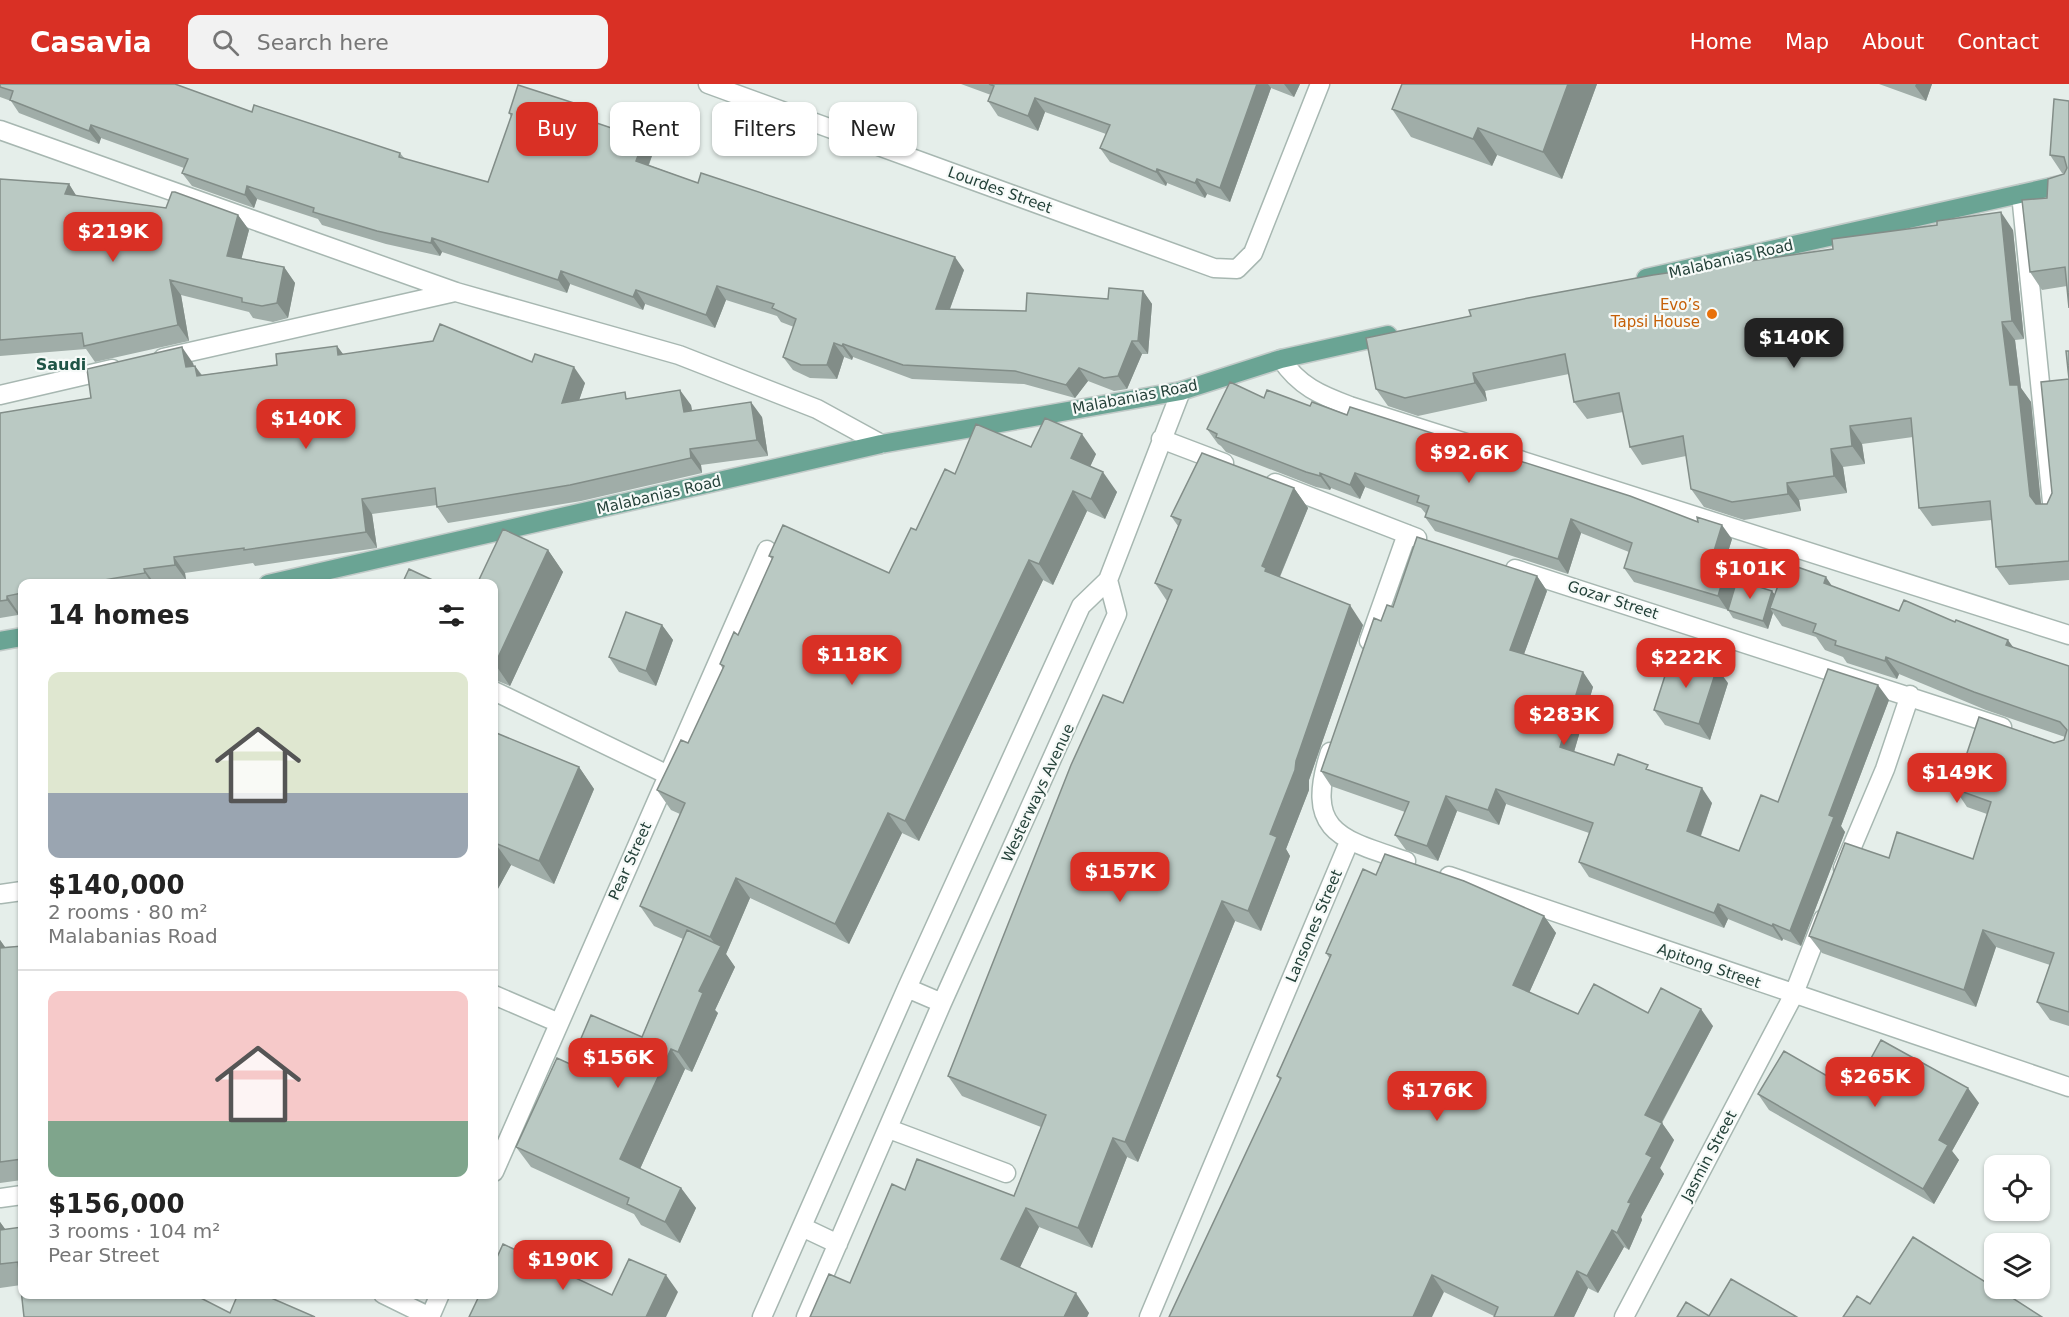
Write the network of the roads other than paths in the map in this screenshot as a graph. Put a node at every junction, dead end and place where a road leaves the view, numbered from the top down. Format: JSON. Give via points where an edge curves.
{"nodes":[{"id":1,"x":708,"y":84,"type":"edge"},
{"id":2,"x":1320,"y":84,"type":"edge"},
{"id":3,"x":0,"y":130,"type":"edge"},
{"id":4,"x":2069,"y":183,"type":"edge"},
{"id":5,"x":2021,"y":194,"type":"junction"},
{"id":6,"x":1628,"y":282,"type":"edge"},
{"id":7,"x":456,"y":292,"type":"junction"},
{"id":8,"x":1408,"y":330,"type":"edge"},
{"id":9,"x":1281,"y":359,"type":"junction"},
{"id":10,"x":1181,"y":391,"type":"junction"},
{"id":11,"x":0,"y":395,"type":"edge"},
{"id":12,"x":1161,"y":439,"type":"junction"},
{"id":13,"x":881,"y":444,"type":"junction"},
{"id":14,"x":1239,"y":469,"type":"edge"},
{"id":15,"x":1262,"y":478,"type":"edge"},
{"id":16,"x":2053,"y":512,"type":"edge"},
{"id":17,"x":1407,"y":534,"type":"junction"},
{"id":18,"x":1430,"y":542,"type":"edge"},
{"id":19,"x":767,"y":550,"type":"dead end"},
{"id":20,"x":1498,"y":564,"type":"edge"},
{"id":21,"x":290,"y":579,"type":"edge"},
{"id":22,"x":1108,"y":580,"type":"junction"},
{"id":23,"x":2069,"y":634,"type":"edge"},
{"id":24,"x":18,"y":638,"type":"edge"},
{"id":25,"x":0,"y":642,"type":"edge"},
{"id":26,"x":1362,"y":662,"type":"edge"},
{"id":27,"x":498,"y":694,"type":"edge"},
{"id":28,"x":1910,"y":695,"type":"junction"},
{"id":29,"x":2016,"y":732,"type":"edge"},
{"id":30,"x":1336,"y":734,"type":"edge"},
{"id":31,"x":668,"y":775,"type":"junction"},
{"id":32,"x":1349,"y":842,"type":"junction"},
{"id":33,"x":1838,"y":880,"type":"edge"},
{"id":34,"x":18,"y":892,"type":"edge"},
{"id":35,"x":0,"y":894,"type":"edge"},
{"id":36,"x":1830,"y":902,"type":"edge"},
{"id":37,"x":907,"y":988,"type":"junction"},
{"id":38,"x":1793,"y":996,"type":"junction"},
{"id":39,"x":498,"y":997,"type":"edge"},
{"id":40,"x":942,"y":1003,"type":"junction"},
{"id":41,"x":559,"y":1023,"type":"junction"},
{"id":42,"x":2069,"y":1088,"type":"edge"},
{"id":43,"x":889,"y":1129,"type":"junction"},
{"id":44,"x":498,"y":1163,"type":"edge"},
{"id":45,"x":1006,"y":1173,"type":"dead end"},
{"id":46,"x":18,"y":1196,"type":"edge"},
{"id":47,"x":0,"y":1198,"type":"edge"},
{"id":48,"x":802,"y":1227,"type":"junction"},
{"id":49,"x":838,"y":1244,"type":"junction"},
{"id":50,"x":393,"y":1299,"type":"edge"},
{"id":51,"x":438,"y":1299,"type":"edge"},
{"id":52,"x":430,"y":1317,"type":"edge"},
{"id":53,"x":762,"y":1317,"type":"edge"},
{"id":54,"x":806,"y":1317,"type":"edge"},
{"id":55,"x":1149,"y":1317,"type":"edge"},
{"id":56,"x":1624,"y":1317,"type":"edge"}],
"edges":[{"from":1,"to":2,"type":"street","name":"Lourdes Street","via":[[1214,268],[1237,269],[1253,253]]},
{"from":3,"to":7,"type":"street"},
{"from":4,"to":5,"type":"main road","name":"Malabanias Road"},
{"from":5,"to":6,"type":"main road","name":"Malabanias Road"},
{"from":5,"to":16,"type":"street"},
{"from":7,"to":11,"type":"street"},
{"from":7,"to":13,"type":"street","via":[[679,355],[818,409]]},
{"from":8,"to":9,"type":"main road","name":"Malabanias Road"},
{"from":9,"to":10,"type":"main road","name":"Malabanias Road"},
{"from":9,"to":23,"type":"street","via":[[1305,386],[1350,406]]},
{"from":10,"to":12,"type":"street"},
{"from":10,"to":13,"type":"main road","name":"Malabanias Road"},
{"from":12,"to":14,"type":"street"},
{"from":12,"to":22,"type":"street"},
{"from":13,"to":21,"type":"main road","name":"Malabanias Road"},
{"from":15,"to":17,"type":"street"},
{"from":17,"to":18,"type":"street"},
{"from":17,"to":26,"type":"street"},
{"from":19,"to":31,"type":"street","name":"Pear Street"},
{"from":20,"to":28,"type":"street","name":"Gozar Street"},
{"from":22,"to":37,"type":"street","via":[[1081,606]]},
{"from":22,"to":40,"type":"street","name":"Westerways Avenue","via":[[1117,614]]},
{"from":24,"to":25,"type":"main road"},
{"from":27,"to":31,"type":"street"},
{"from":28,"to":29,"type":"street","name":"Gozar Street"},
{"from":28,"to":33,"type":"street","via":[[1885,769]]},
{"from":30,"to":32,"type":"street","via":[[1320,784],[1320,803],[1326,819]]},
{"from":31,"to":41,"type":"street","name":"Pear Street"},
{"from":32,"to":38,"type":"street","name":"Apitong Street"},
{"from":32,"to":55,"type":"street","name":"Lansones Street"},
{"from":34,"to":35,"type":"street"},
{"from":36,"to":38,"type":"street","name":"Jasmin Street"},
{"from":37,"to":40,"type":"street"},
{"from":37,"to":48,"type":"street"},
{"from":38,"to":42,"type":"street","name":"Apitong Street"},
{"from":38,"to":56,"type":"street","name":"Jasmin Street"},
{"from":39,"to":41,"type":"street"},
{"from":40,"to":43,"type":"street","name":"Westerways Avenue"},
{"from":41,"to":44,"type":"street","name":"Pear Street"},
{"from":43,"to":45,"type":"street"},
{"from":43,"to":49,"type":"street","name":"Westerways Avenue"},
{"from":46,"to":47,"type":"street"},
{"from":48,"to":49,"type":"street"},
{"from":48,"to":53,"type":"street"},
{"from":49,"to":54,"type":"street","name":"Westerways Avenue"},
{"from":50,"to":52,"type":"street"},
{"from":51,"to":52,"type":"street"}]}
